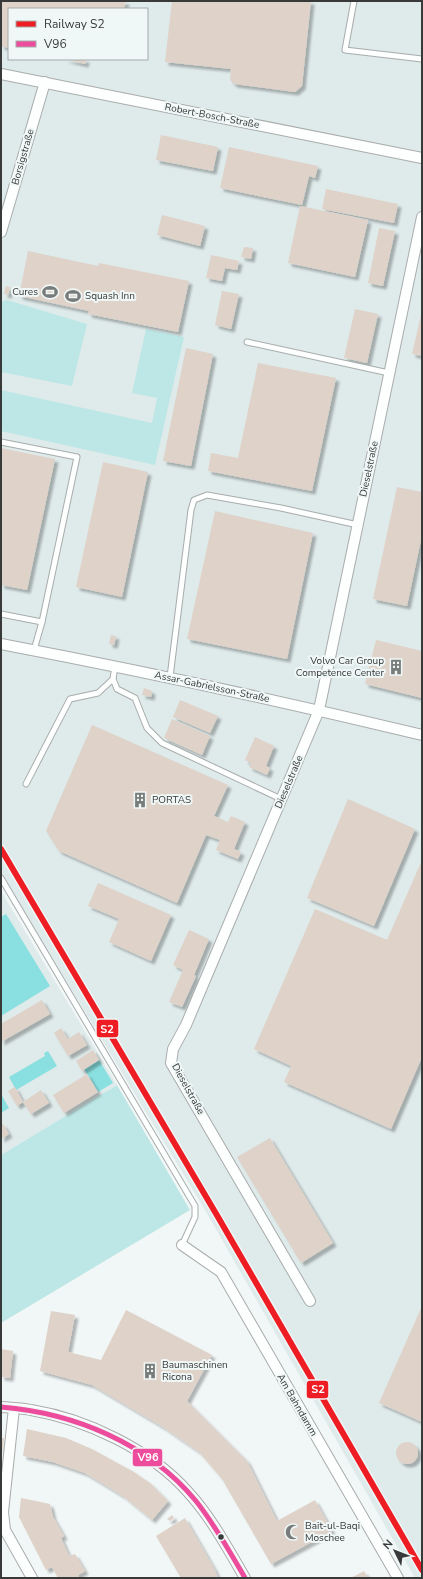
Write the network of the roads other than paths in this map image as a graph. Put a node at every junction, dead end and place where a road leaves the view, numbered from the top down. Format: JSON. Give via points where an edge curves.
{"nodes":[{"id":1,"x":354,"y":1,"type":"edge"},
{"id":2,"x":422,"y":58,"type":"edge"},
{"id":3,"x":1,"y":74,"type":"edge"},
{"id":4,"x":45,"y":82,"type":"junction"},
{"id":5,"x":422,"y":158,"type":"edge"},
{"id":6,"x":422,"y":217,"type":"edge"},
{"id":7,"x":1,"y":232,"type":"edge"},
{"id":8,"x":247,"y":342,"type":"dead end"},
{"id":9,"x":389,"y":373,"type":"junction"},
{"id":10,"x":1,"y":442,"type":"edge"},
{"id":11,"x":358,"y":525,"type":"junction"},
{"id":12,"x":1,"y":614,"type":"edge"},
{"id":13,"x":42,"y":622,"type":"junction"},
{"id":14,"x":1,"y":644,"type":"edge"},
{"id":15,"x":34,"y":650,"type":"junction"},
{"id":16,"x":115,"y":666,"type":"junction"},
{"id":17,"x":170,"y":678,"type":"junction"},
{"id":18,"x":113,"y":679,"type":"junction"},
{"id":19,"x":319,"y":710,"type":"junction"},
{"id":20,"x":422,"y":736,"type":"edge"},
{"id":21,"x":26,"y":784,"type":"dead end"},
{"id":22,"x":281,"y":799,"type":"junction"},
{"id":23,"x":1,"y":878,"type":"edge"},
{"id":24,"x":182,"y":1245,"type":"joint"},
{"id":25,"x":310,"y":1301,"type":"dead end"},
{"id":26,"x":1,"y":1407,"type":"edge"},
{"id":27,"x":14,"y":1408,"type":"junction"},
{"id":28,"x":32,"y":1578,"type":"edge"},
{"id":29,"x":246,"y":1578,"type":"edge"},
{"id":30,"x":398,"y":1578,"type":"edge"}],
"edges":[{"from":1,"to":2,"type":"lane","via":[[345,50]]},
{"from":3,"to":4,"type":"street","name":"Robert-Bosch-Straße"},
{"from":4,"to":5,"type":"street","name":"Robert-Bosch-Straße"},
{"from":4,"to":7,"type":"street","name":"Borsigstraße"},
{"from":6,"to":9,"type":"street","name":"Dieselstraße"},
{"from":8,"to":9,"type":"lane"},
{"from":9,"to":11,"type":"street","name":"Dieselstraße"},
{"from":10,"to":13,"type":"lane","via":[[77,457]]},
{"from":11,"to":17,"type":"lane","via":[[207,495],[194,500]]},
{"from":11,"to":19,"type":"street","name":"Dieselstraße"},
{"from":12,"to":13,"type":"lane"},
{"from":13,"to":15,"type":"lane"},
{"from":14,"to":15,"type":"street","name":"Assar-Gabrielsson-Straße"},
{"from":15,"to":16,"type":"street","name":"Assar-Gabrielsson-Straße"},
{"from":16,"to":17,"type":"street","name":"Assar-Gabrielsson-Straße"},
{"from":16,"to":18,"type":"lane"},
{"from":17,"to":19,"type":"street","name":"Assar-Gabrielsson-Straße"},
{"from":18,"to":21,"type":"lane","via":[[98,693],[70,699]]},
{"from":18,"to":22,"type":"lane","via":[[117,689],[135,698],[147,728],[162,743]]},
{"from":19,"to":20,"type":"street","name":"Assar-Gabrielsson-Straße"},
{"from":19,"to":22,"type":"street","name":"Dieselstraße"},
{"from":22,"to":25,"type":"street","name":"Dieselstraße","via":[[186,1025],[173,1049],[171,1063]]},
{"from":23,"to":24,"type":"lane","via":[[195,1206],[195,1216]]},
{"from":24,"to":30,"type":"street","name":"Am Bahndamm","via":[[221,1272]]},
{"from":26,"to":27,"type":"street"},
{"from":27,"to":28,"type":"street","via":[[4,1512],[5,1530]]},
{"from":27,"to":29,"type":"street","via":[[59,1416],[92,1428],[127,1444],[159,1465],[177,1480],[203,1510]]}]}
